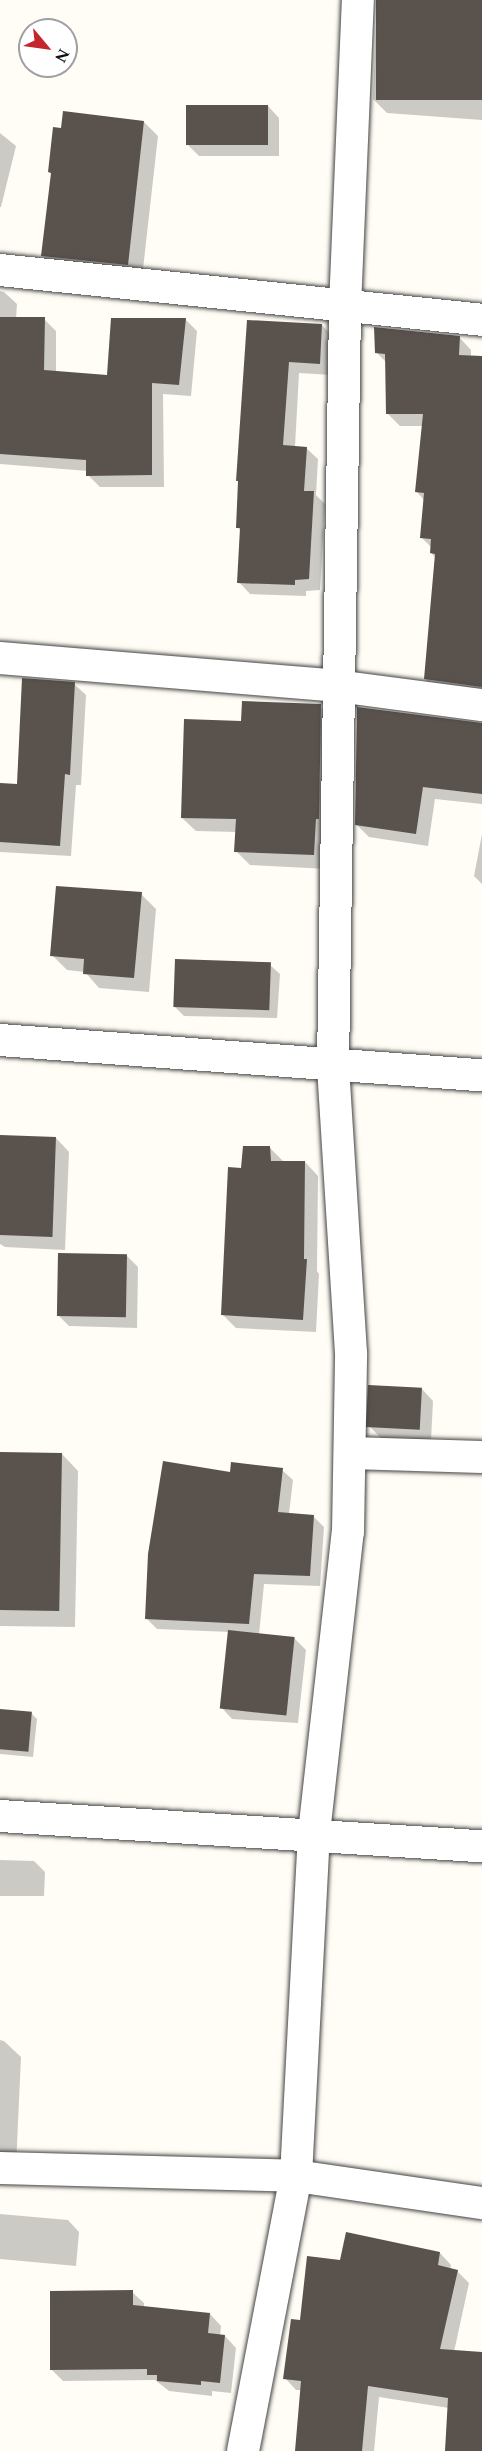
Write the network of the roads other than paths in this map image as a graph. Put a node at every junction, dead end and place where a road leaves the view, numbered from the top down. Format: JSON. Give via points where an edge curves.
{"nodes":[{"id":1,"x":358,"y":0,"type":"edge"},
{"id":2,"x":0,"y":270,"type":"edge"},
{"id":3,"x":345,"y":307,"type":"junction"},
{"id":4,"x":482,"y":320,"type":"edge"},
{"id":5,"x":0,"y":658,"type":"edge"},
{"id":6,"x":338,"y":686,"type":"junction"},
{"id":7,"x":482,"y":705,"type":"edge"},
{"id":8,"x":0,"y":1040,"type":"edge"},
{"id":9,"x":333,"y":1065,"type":"junction"},
{"id":10,"x":482,"y":1075,"type":"edge"},
{"id":11,"x":350,"y":1453,"type":"junction"},
{"id":12,"x":482,"y":1457,"type":"edge"},
{"id":13,"x":0,"y":1816,"type":"edge"},
{"id":14,"x":314,"y":1833,"type":"junction"},
{"id":15,"x":482,"y":1846,"type":"edge"},
{"id":16,"x":0,"y":2168,"type":"edge"},
{"id":17,"x":296,"y":2176,"type":"junction"},
{"id":18,"x":482,"y":2203,"type":"edge"},
{"id":19,"x":243,"y":2451,"type":"edge"}],
"edges":[{"from":1,"to":3,"type":"street"},
{"from":2,"to":3,"type":"street"},
{"from":3,"to":4,"type":"street"},
{"from":3,"to":6,"type":"street"},
{"from":5,"to":6,"type":"street"},
{"from":6,"to":7,"type":"street"},
{"from":6,"to":9,"type":"street"},
{"from":8,"to":9,"type":"street"},
{"from":9,"to":10,"type":"street"},
{"from":9,"to":11,"type":"street","via":[[351,1353]]},
{"from":11,"to":12,"type":"street"},
{"from":11,"to":14,"type":"street","via":[[348,1532]]},
{"from":13,"to":14,"type":"street"},
{"from":14,"to":15,"type":"street"},
{"from":14,"to":17,"type":"street"},
{"from":16,"to":17,"type":"street"},
{"from":17,"to":18,"type":"street"},
{"from":17,"to":19,"type":"street"}]}
